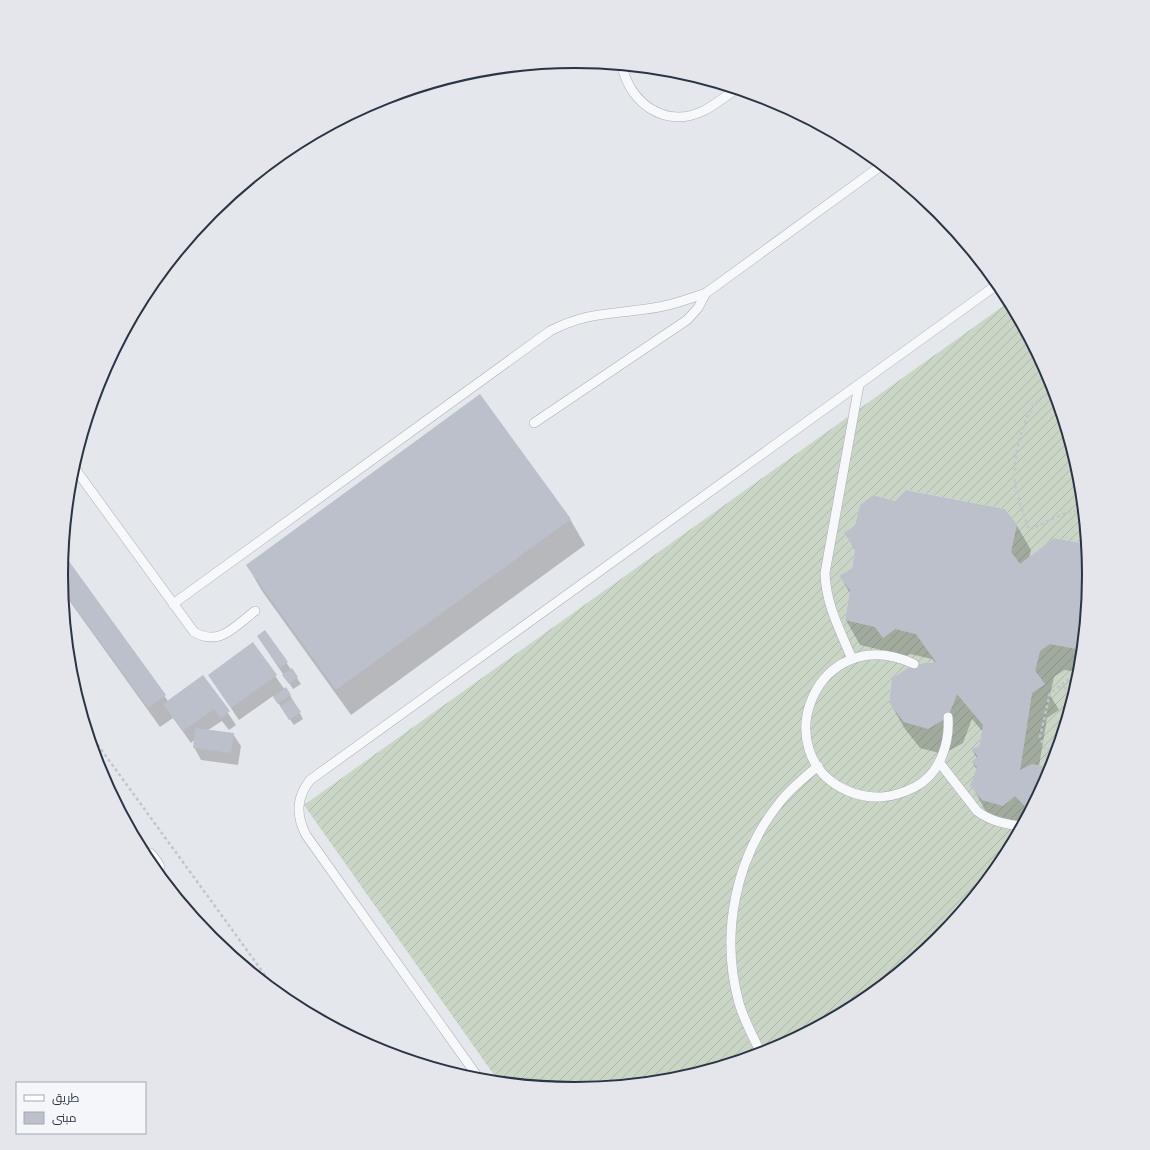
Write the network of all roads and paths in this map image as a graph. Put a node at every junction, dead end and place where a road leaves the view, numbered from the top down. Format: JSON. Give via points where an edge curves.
{"nodes":[{"id":1,"x":623,"y":70,"type":"edge"},
{"id":2,"x":732,"y":93,"type":"edge"},
{"id":3,"x":878,"y":169,"type":"edge"},
{"id":4,"x":993,"y":288,"type":"edge"},
{"id":5,"x":706,"y":293,"type":"junction"},
{"id":6,"x":859,"y":385,"type":"junction"},
{"id":7,"x":1048,"y":395,"type":"edge"},
{"id":8,"x":534,"y":423,"type":"dead end"},
{"id":9,"x":79,"y":474,"type":"edge"},
{"id":10,"x":1078,"y":512,"type":"edge"},
{"id":11,"x":173,"y":604,"type":"junction"},
{"id":12,"x":255,"y":610,"type":"dead end"},
{"id":13,"x":852,"y":659,"type":"junction"},
{"id":14,"x":914,"y":664,"type":"dead end"},
{"id":15,"x":1071,"y":677,"type":"edge"},
{"id":16,"x":1057,"y":687,"type":"junction"},
{"id":17,"x":1069,"y":689,"type":"edge"},
{"id":18,"x":948,"y":717,"type":"dead end"},
{"id":19,"x":97,"y":744,"type":"edge"},
{"id":20,"x":1050,"y":750,"type":"edge"},
{"id":21,"x":939,"y":762,"type":"junction"},
{"id":22,"x":818,"y":766,"type":"junction"},
{"id":23,"x":1016,"y":825,"type":"edge"},
{"id":24,"x":267,"y":978,"type":"edge"},
{"id":25,"x":759,"y":1047,"type":"edge"},
{"id":26,"x":474,"y":1072,"type":"edge"}],
"edges":[{"from":1,"to":2,"type":"lane","via":[[632,92],[642,104],[656,112],[672,116],[688,116],[703,111]]},
{"from":3,"to":5,"type":"lane"},
{"from":4,"to":6,"type":"lane"},
{"from":5,"to":8,"type":"lane","via":[[698,308],[687,320]]},
{"from":5,"to":11,"type":"lane","via":[[646,309],[580,318],[550,332]]},
{"from":6,"to":13,"type":"lane","via":[[825,573],[829,606]]},
{"from":6,"to":26,"type":"lane","via":[[310,780],[305,787],[298,806],[306,835]]},
{"from":7,"to":10,"type":"path","via":[[1036,402],[1027,418],[1018,447],[1015,488],[1029,530],[1068,511]]},
{"from":9,"to":11,"type":"lane"},
{"from":11,"to":12,"type":"lane","via":[[194,632],[204,638],[222,636]]},
{"from":13,"to":14,"type":"lane","via":[[867,654],[883,654],[899,657]]},
{"from":13,"to":22,"type":"lane","via":[[837,666],[825,677],[809,704],[807,736],[810,752]]},
{"from":15,"to":16,"type":"path"},
{"from":16,"to":17,"type":"path"},
{"from":16,"to":20,"type":"path","via":[[1050,693],[1040,737],[1045,749]]},
{"from":18,"to":21,"type":"lane","via":[[946,747]]},
{"from":19,"to":24,"type":"path"},
{"from":21,"to":22,"type":"lane","via":[[918,786],[888,797],[872,798],[856,795],[841,788]]},
{"from":21,"to":23,"type":"lane","via":[[977,811],[996,822]]},
{"from":22,"to":25,"type":"lane","via":[[780,802],[765,823],[742,869],[736,894],[732,919],[733,976],[740,1003]]}]}
